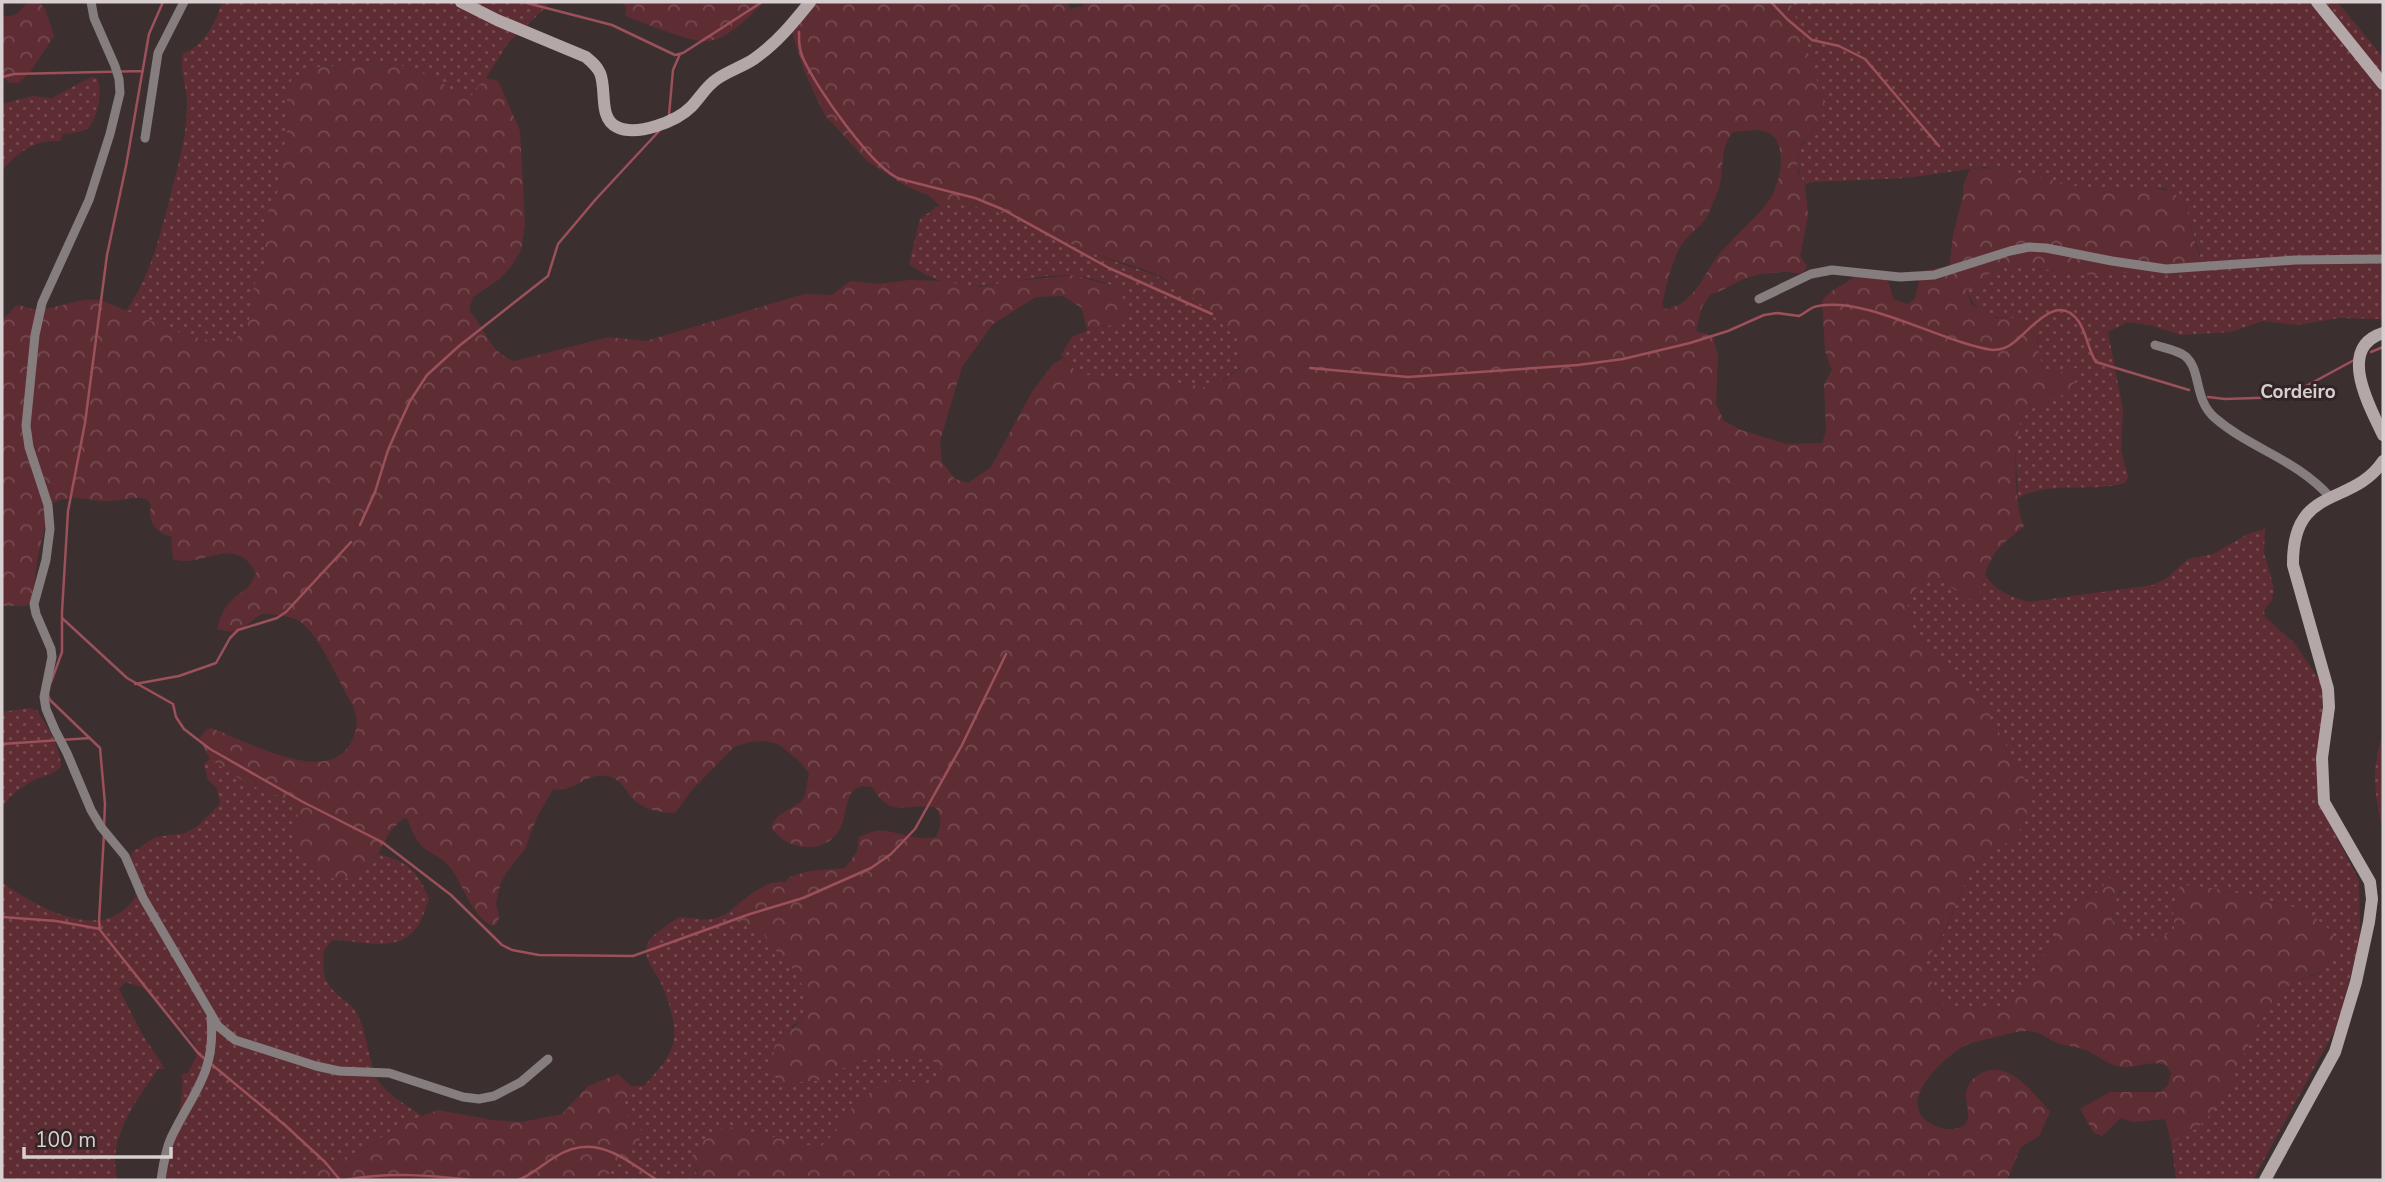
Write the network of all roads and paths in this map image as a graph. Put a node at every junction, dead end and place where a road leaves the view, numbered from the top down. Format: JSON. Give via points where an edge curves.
{"nodes":[{"id":1,"x":91,"y":2,"type":"edge"},
{"id":2,"x":184,"y":2,"type":"edge"},
{"id":3,"x":461,"y":2,"type":"edge"},
{"id":4,"x":810,"y":2,"type":"edge"},
{"id":5,"x":2317,"y":2,"type":"edge"},
{"id":6,"x":2383,"y":84,"type":"edge"},
{"id":7,"x":145,"y":138,"type":"dead end"},
{"id":8,"x":2383,"y":259,"type":"edge"},
{"id":9,"x":1759,"y":299,"type":"dead end"},
{"id":10,"x":2383,"y":333,"type":"edge"},
{"id":11,"x":2155,"y":345,"type":"dead end"},
{"id":12,"x":2383,"y":435,"type":"edge"},
{"id":13,"x":2383,"y":461,"type":"edge"},
{"id":14,"x":2330,"y":496,"type":"junction"},
{"id":15,"x":210,"y":1012,"type":"junction"},
{"id":16,"x":548,"y":1059,"type":"dead end"},
{"id":17,"x":161,"y":1180,"type":"edge"},
{"id":18,"x":2265,"y":1180,"type":"edge"}],
"edges":[{"from":1,"to":15,"type":"street","via":[[120,93],[89,200],[41,303],[26,426],[50,528],[34,604],[52,657],[44,698],[91,810],[125,856],[143,898]]},
{"from":2,"to":7,"type":"street","via":[[158,53]]},
{"from":3,"to":4,"type":"street","via":[[586,58],[601,74],[609,120],[616,127],[636,130],[682,115],[718,78],[756,58],[781,37]]},
{"from":5,"to":6,"type":"street"},
{"from":8,"to":9,"type":"street","via":[[2166,269],[2029,247],[1934,275],[1811,274]]},
{"from":10,"to":12,"type":"street","via":[[2367,342],[2359,374]]},
{"from":11,"to":14,"type":"street","via":[[2178,352],[2190,362],[2200,398],[2214,417],[2298,468]]},
{"from":13,"to":14,"type":"street","via":[[2357,484]]},
{"from":14,"to":18,"type":"street","via":[[2314,506],[2301,523],[2293,565],[2328,690],[2322,758],[2324,802],[2370,882],[2372,899],[2356,982],[2335,1052]]},
{"from":15,"to":16,"type":"street","via":[[235,1040],[260,1049],[339,1071],[389,1073],[463,1097],[494,1096],[521,1082]]},
{"from":15,"to":17,"type":"street","via":[[213,1041],[206,1074],[170,1141]]}]}
